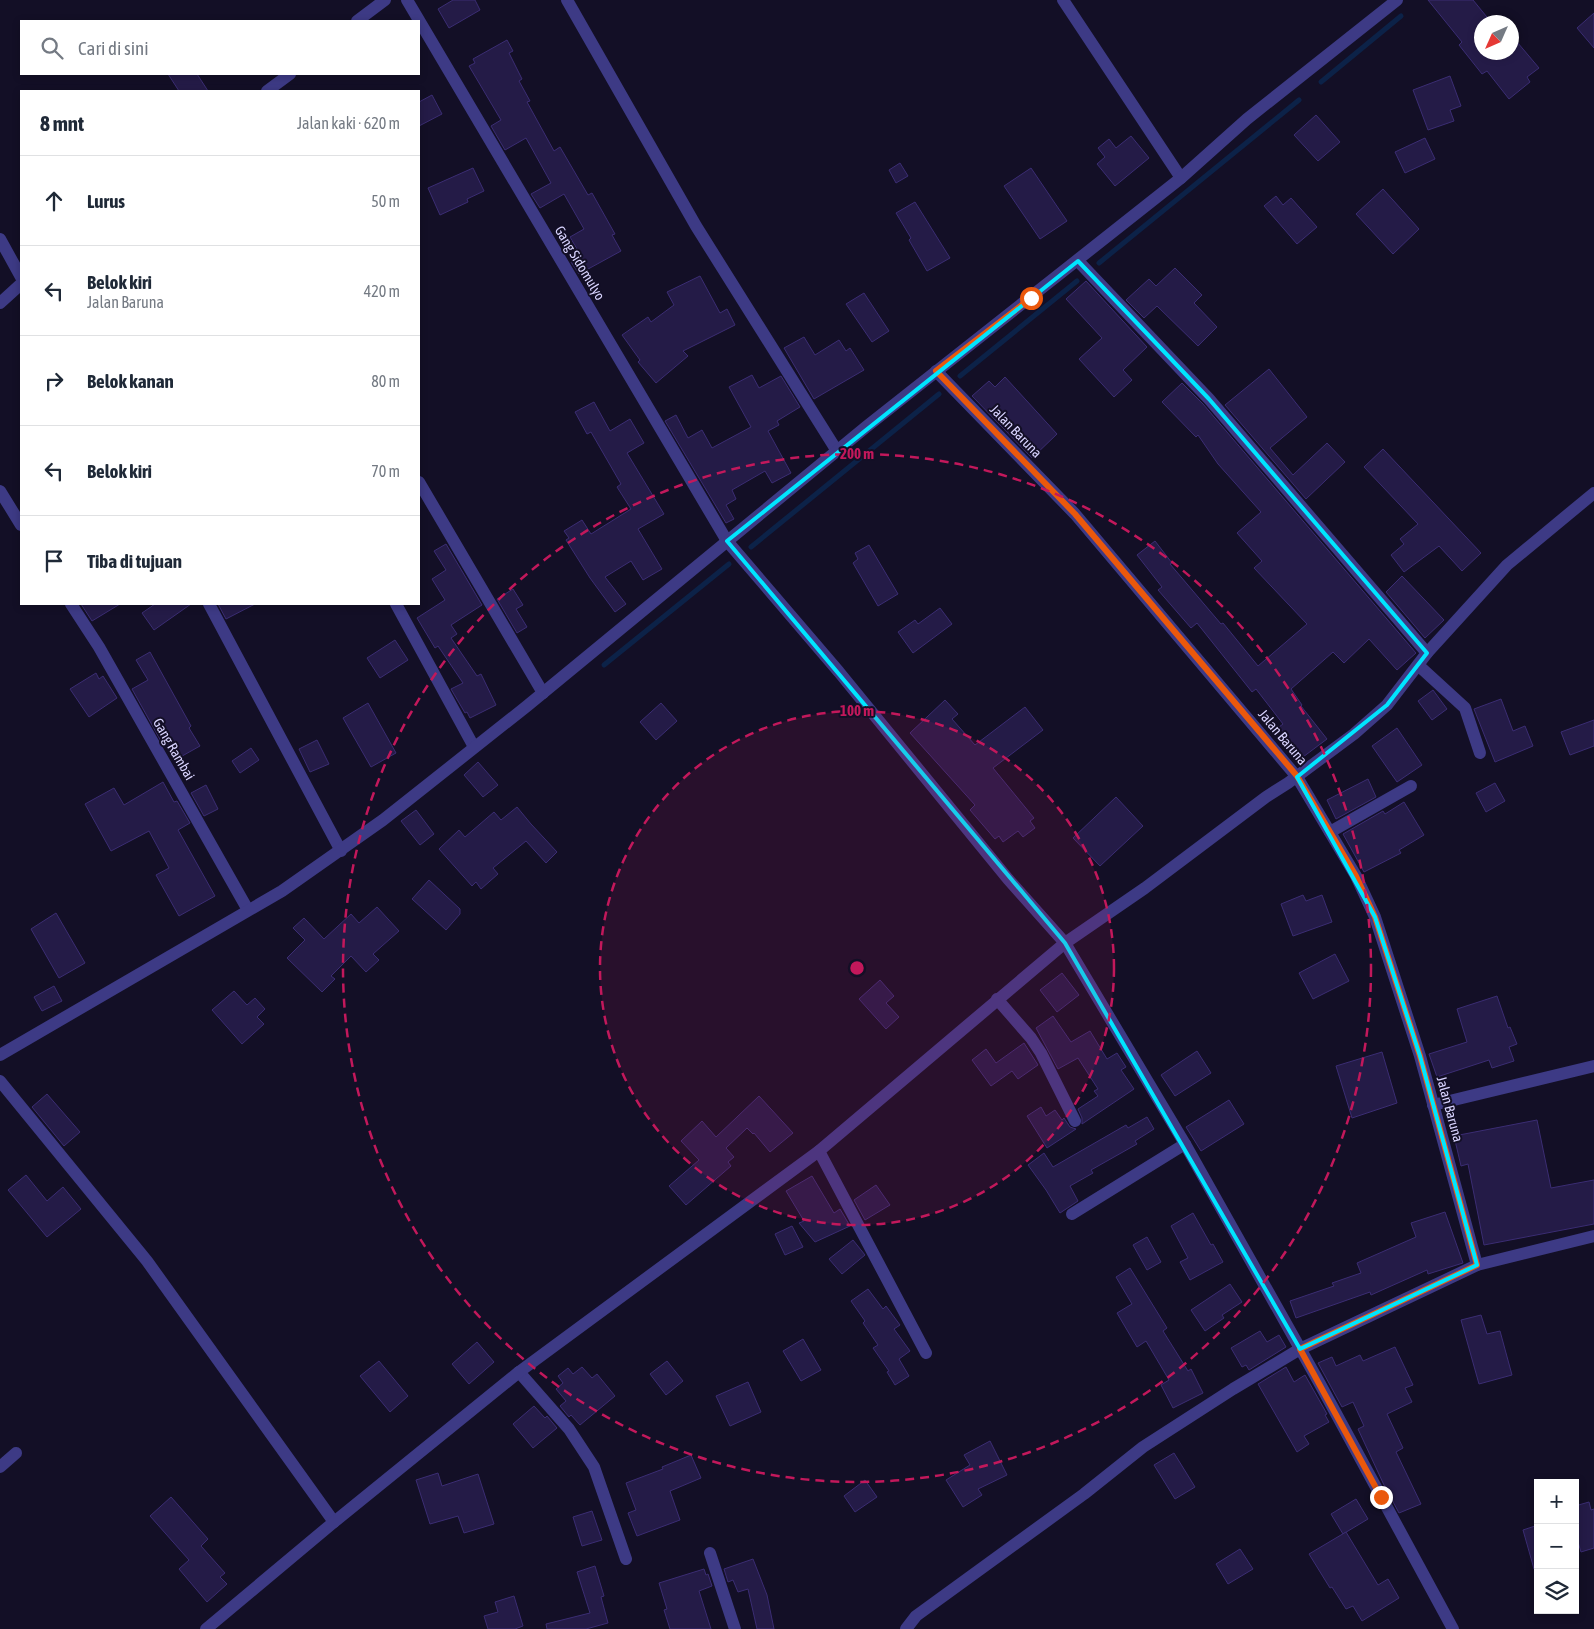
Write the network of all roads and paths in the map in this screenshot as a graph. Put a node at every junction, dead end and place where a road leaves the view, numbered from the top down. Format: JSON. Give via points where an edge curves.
{"nodes":[{"id":1,"x":385,"y":0,"type":"edge"},
{"id":2,"x":407,"y":0,"type":"edge"},
{"id":3,"x":567,"y":0,"type":"edge"},
{"id":4,"x":1063,"y":0,"type":"edge"},
{"id":5,"x":1397,"y":0,"type":"edge"},
{"id":6,"x":358,"y":20,"type":"edge"},
{"id":7,"x":419,"y":20,"type":"edge"},
{"id":8,"x":420,"y":22,"type":"edge"},
{"id":9,"x":289,"y":75,"type":"edge"},
{"id":10,"x":269,"y":90,"type":"edge"},
{"id":11,"x":1181,"y":178,"type":"junction"},
{"id":12,"x":0,"y":239,"type":"edge"},
{"id":13,"x":1078,"y":261,"type":"junction"},
{"id":14,"x":20,"y":286,"type":"edge"},
{"id":15,"x":0,"y":303,"type":"edge"},
{"id":16,"x":936,"y":371,"type":"junction"},
{"id":17,"x":838,"y":451,"type":"junction"},
{"id":18,"x":420,"y":484,"type":"edge"},
{"id":19,"x":0,"y":491,"type":"edge"},
{"id":20,"x":1594,"y":493,"type":"edge"},
{"id":21,"x":20,"y":523,"type":"edge"},
{"id":22,"x":727,"y":541,"type":"junction"},
{"id":23,"x":72,"y":605,"type":"edge"},
{"id":24,"x":210,"y":605,"type":"edge"},
{"id":25,"x":397,"y":605,"type":"edge"},
{"id":26,"x":1427,"y":653,"type":"junction"},
{"id":27,"x":1418,"y":664,"type":"junction"},
{"id":28,"x":543,"y":693,"type":"junction"},
{"id":29,"x":474,"y":747,"type":"junction"},
{"id":30,"x":1480,"y":753,"type":"dead end"},
{"id":31,"x":1297,"y":776,"type":"junction"},
{"id":32,"x":1411,"y":786,"type":"dead end"},
{"id":33,"x":1330,"y":832,"type":"junction"},
{"id":34,"x":341,"y":850,"type":"junction"},
{"id":35,"x":248,"y":910,"type":"junction"},
{"id":36,"x":1065,"y":943,"type":"junction"},
{"id":37,"x":997,"y":999,"type":"junction"},
{"id":38,"x":0,"y":1055,"type":"edge"},
{"id":39,"x":1594,"y":1066,"type":"edge"},
{"id":40,"x":0,"y":1081,"type":"edge"},
{"id":41,"x":1433,"y":1105,"type":"junction"},
{"id":42,"x":1076,"y":1121,"type":"dead end"},
{"id":43,"x":1184,"y":1144,"type":"junction"},
{"id":44,"x":819,"y":1151,"type":"junction"},
{"id":45,"x":1072,"y":1214,"type":"dead end"},
{"id":46,"x":1594,"y":1236,"type":"edge"},
{"id":47,"x":1477,"y":1265,"type":"junction"},
{"id":48,"x":1300,"y":1349,"type":"junction"},
{"id":49,"x":926,"y":1353,"type":"dead end"},
{"id":50,"x":519,"y":1372,"type":"junction"},
{"id":51,"x":16,"y":1453,"type":"dead end"},
{"id":52,"x":0,"y":1467,"type":"edge"},
{"id":53,"x":334,"y":1522,"type":"junction"},
{"id":54,"x":710,"y":1553,"type":"dead end"},
{"id":55,"x":626,"y":1559,"type":"dead end"},
{"id":56,"x":206,"y":1629,"type":"edge"},
{"id":57,"x":735,"y":1629,"type":"edge"},
{"id":58,"x":906,"y":1629,"type":"edge"},
{"id":59,"x":1453,"y":1629,"type":"edge"}],
"edges":[{"from":1,"to":6,"type":"street"},
{"from":2,"to":7,"type":"street","name":"Gang Sidomulyo"},
{"from":3,"to":17,"type":"street","via":[[696,226]]},
{"from":4,"to":11,"type":"street"},
{"from":5,"to":11,"type":"street","via":[[1247,120]]},
{"from":8,"to":22,"type":"street","name":"Gang Sidomulyo"},
{"from":9,"to":10,"type":"street"},
{"from":11,"to":13,"type":"street"},
{"from":12,"to":14,"type":"street"},
{"from":13,"to":16,"type":"street"},
{"from":13,"to":26,"type":"street","via":[[1209,399]]},
{"from":14,"to":15,"type":"street"},
{"from":16,"to":17,"type":"street"},
{"from":16,"to":31,"type":"street","name":"Jalan Baruna","via":[[1075,514]]},
{"from":17,"to":22,"type":"street"},
{"from":18,"to":28,"type":"street"},
{"from":19,"to":21,"type":"street"},
{"from":20,"to":26,"type":"street","via":[[1507,565]]},
{"from":22,"to":28,"type":"street"},
{"from":22,"to":36,"type":"street","name":"Gang Sidomulyo"},
{"from":23,"to":35,"type":"street","name":"Gang Rambai","via":[[99,647]]},
{"from":24,"to":34,"type":"street"},
{"from":25,"to":29,"type":"street"},
{"from":26,"to":27,"type":"street"},
{"from":27,"to":30,"type":"street","via":[[1465,708]]},
{"from":27,"to":31,"type":"street","via":[[1387,705]]},
{"from":28,"to":29,"type":"street"},
{"from":29,"to":34,"type":"street"},
{"from":31,"to":33,"type":"street","name":"Jalan Baruna"},
{"from":31,"to":36,"type":"street"},
{"from":32,"to":33,"type":"street"},
{"from":33,"to":41,"type":"street","name":"Jalan Baruna","via":[[1375,917]]},
{"from":34,"to":35,"type":"street"},
{"from":35,"to":38,"type":"street"},
{"from":36,"to":37,"type":"street"},
{"from":36,"to":43,"type":"street","name":"Gang Sidomulyo"},
{"from":37,"to":42,"type":"street","via":[[1041,1053]]},
{"from":37,"to":44,"type":"street"},
{"from":39,"to":41,"type":"street"},
{"from":40,"to":53,"type":"street","via":[[147,1261]]},
{"from":41,"to":47,"type":"street","name":"Jalan Baruna"},
{"from":43,"to":45,"type":"street"},
{"from":43,"to":48,"type":"street","name":"Gang Sidomulyo"},
{"from":44,"to":49,"type":"street"},
{"from":44,"to":50,"type":"street"},
{"from":46,"to":47,"type":"street"},
{"from":47,"to":48,"type":"street"},
{"from":48,"to":58,"type":"street","via":[[1142,1447],[1084,1494],[916,1616]]},
{"from":48,"to":59,"type":"street","name":"Gang Sidomulyo"},
{"from":50,"to":53,"type":"street"},
{"from":50,"to":55,"type":"street","via":[[569,1429],[594,1467]]},
{"from":51,"to":52,"type":"street"},
{"from":53,"to":56,"type":"street"},
{"from":54,"to":57,"type":"street"}]}
